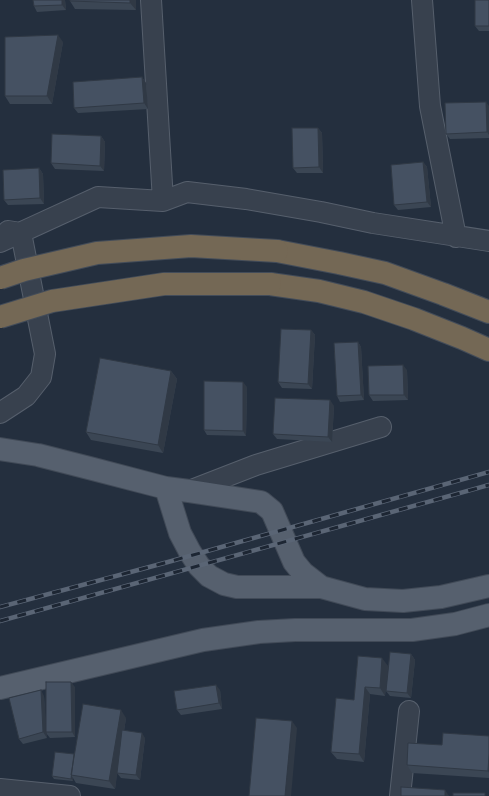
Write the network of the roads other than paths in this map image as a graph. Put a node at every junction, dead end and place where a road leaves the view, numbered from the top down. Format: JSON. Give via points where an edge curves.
{"nodes":[{"id":1,"x":151,"y":0,"type":"edge"},
{"id":2,"x":422,"y":0,"type":"edge"},
{"id":3,"x":163,"y":201,"type":"junction"},
{"id":4,"x":0,"y":230,"type":"edge"},
{"id":5,"x":21,"y":233,"type":"junction"},
{"id":6,"x":456,"y":237,"type":"junction"},
{"id":7,"x":489,"y":241,"type":"edge"},
{"id":8,"x":0,"y":242,"type":"edge"},
{"id":9,"x":0,"y":278,"type":"edge"},
{"id":10,"x":489,"y":312,"type":"edge"},
{"id":11,"x":0,"y":316,"type":"edge"},
{"id":12,"x":489,"y":350,"type":"edge"},
{"id":13,"x":0,"y":413,"type":"edge"},
{"id":14,"x":381,"y":427,"type":"dead end"},
{"id":15,"x":0,"y":448,"type":"edge"},
{"id":16,"x":166,"y":488,"type":"junction"},
{"id":17,"x":189,"y":490,"type":"junction"},
{"id":18,"x":489,"y":586,"type":"edge"},
{"id":19,"x":320,"y":587,"type":"junction"},
{"id":20,"x":489,"y":615,"type":"edge"},
{"id":21,"x":0,"y":688,"type":"edge"},
{"id":22,"x":409,"y":711,"type":"dead end"},
{"id":23,"x":0,"y":789,"type":"edge"},
{"id":24,"x":70,"y":796,"type":"edge"},
{"id":25,"x":400,"y":796,"type":"edge"}],
"edges":[{"from":1,"to":3,"type":"street"},
{"from":2,"to":6,"type":"street","via":[[430,106]]},
{"from":3,"to":5,"type":"street","via":[[98,197]]},
{"from":3,"to":6,"type":"street","via":[[187,192],[246,199]]},
{"from":4,"to":5,"type":"street"},
{"from":5,"to":8,"type":"street"},
{"from":5,"to":13,"type":"street","via":[[45,354],[41,377],[26,396]]},
{"from":6,"to":7,"type":"street"},
{"from":9,"to":10,"type":"highway","bridge":true,"via":[[97,253],[191,246],[277,251],[385,274]]},
{"from":11,"to":12,"type":"highway","bridge":true,"via":[[52,301],[164,284],[270,284],[320,291],[364,302],[414,319]]},
{"from":14,"to":17,"type":"street","via":[[256,465]]},
{"from":15,"to":16,"type":"main road"},
{"from":16,"to":17,"type":"main road"},
{"from":16,"to":19,"type":"main road","via":[[180,533],[199,566],[209,576],[237,587]]},
{"from":17,"to":19,"type":"main road","via":[[261,502],[272,511],[294,562]]},
{"from":18,"to":19,"type":"main road","via":[[404,602],[366,599]]},
{"from":20,"to":21,"type":"main road","via":[[455,624],[412,630],[295,630],[203,640]]},
{"from":22,"to":25,"type":"street"},
{"from":23,"to":24,"type":"street"}]}
